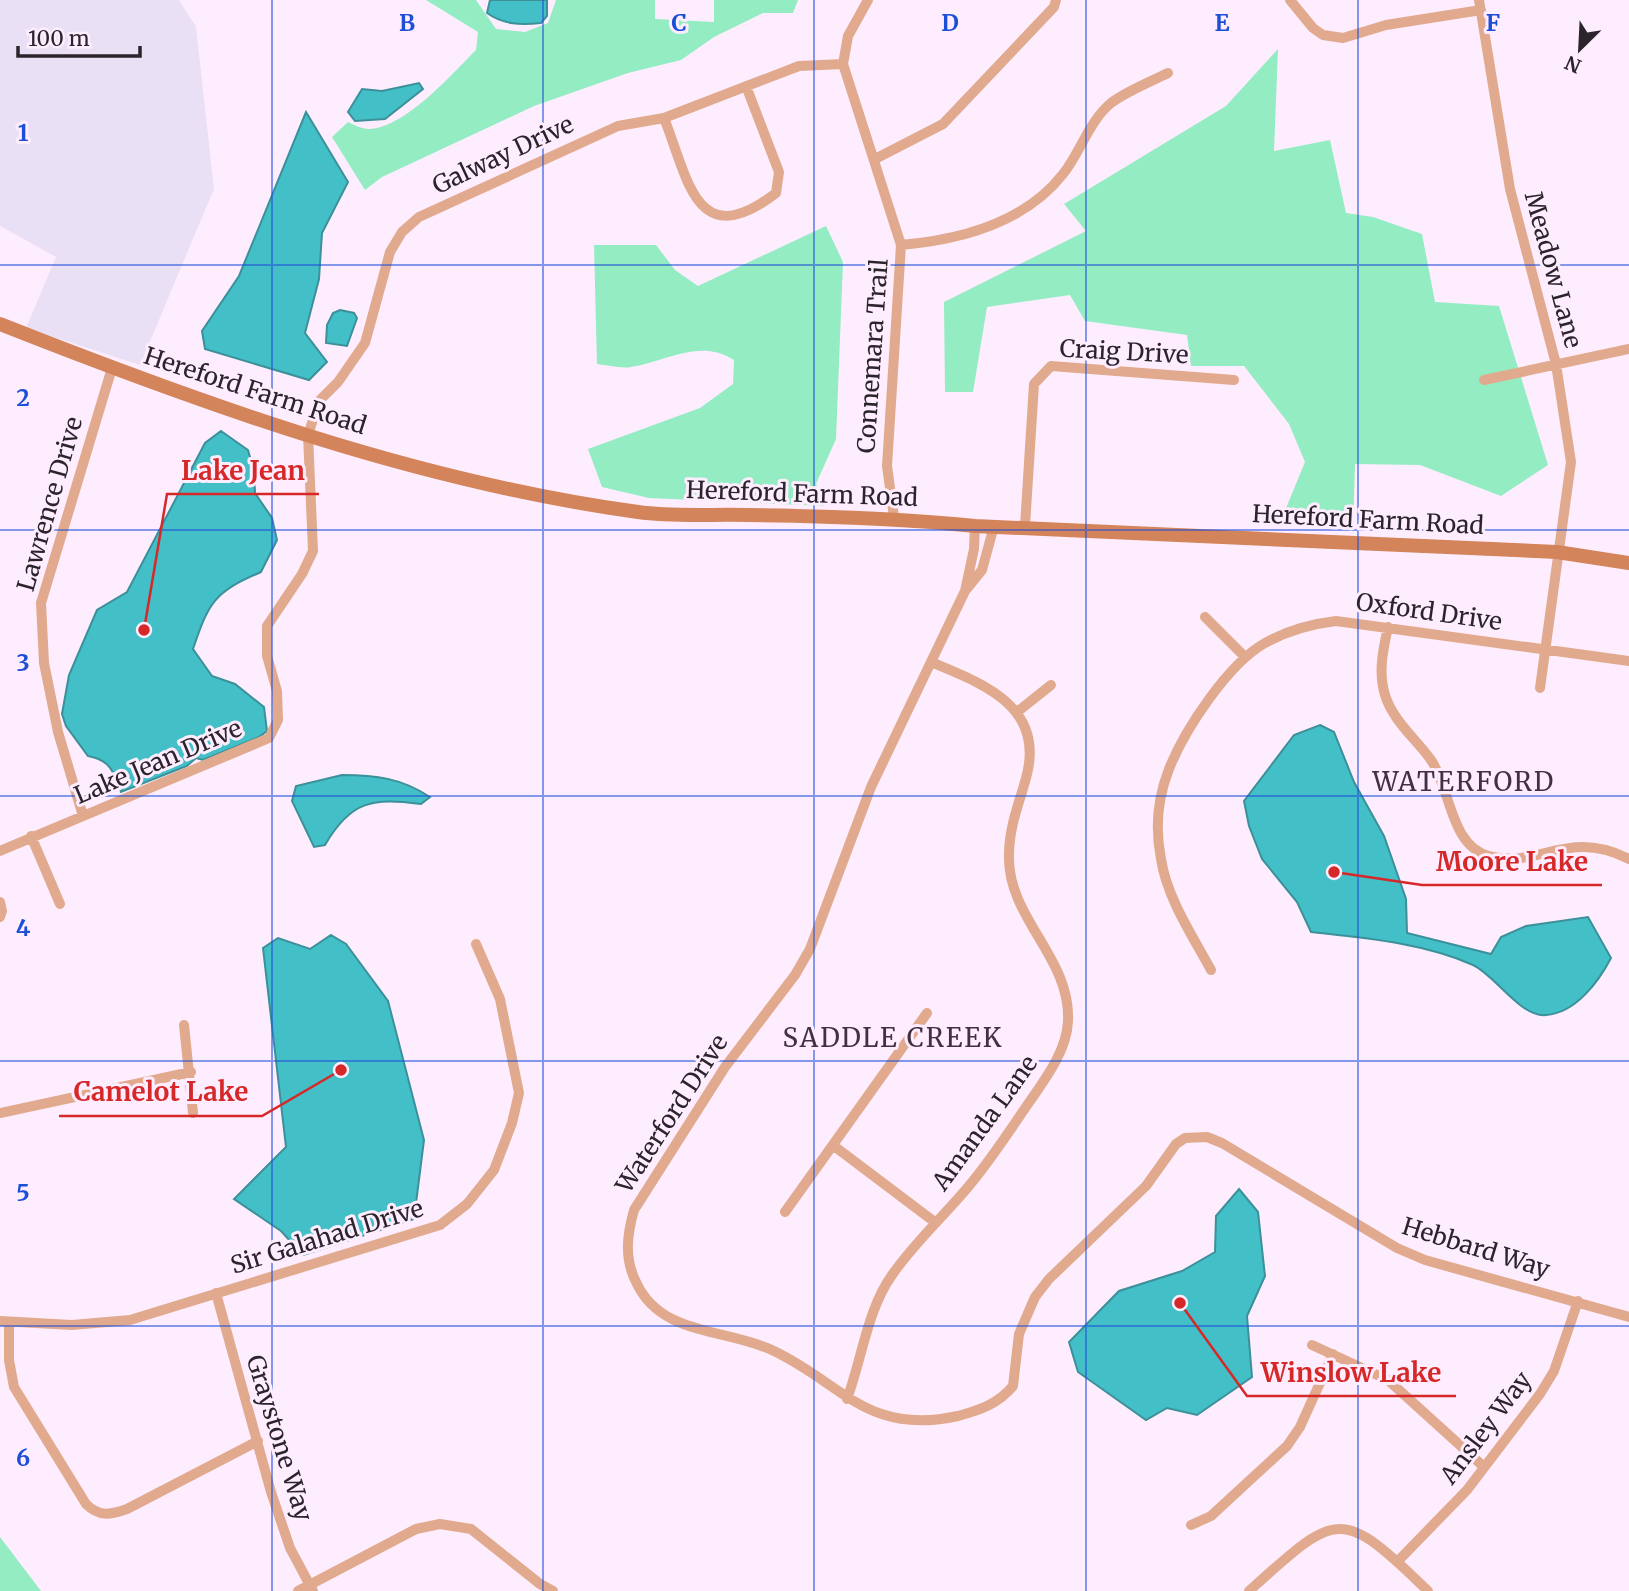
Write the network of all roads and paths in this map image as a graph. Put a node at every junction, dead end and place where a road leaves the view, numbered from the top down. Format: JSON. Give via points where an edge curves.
{"nodes":[{"id":1,"x":868,"y":0,"type":"edge"},
{"id":2,"x":1056,"y":0,"type":"edge"},
{"id":3,"x":1290,"y":0,"type":"edge"},
{"id":4,"x":1480,"y":5,"type":"edge"},
{"id":5,"x":843,"y":64,"type":"junction"},
{"id":6,"x":1168,"y":72,"type":"dead end"},
{"id":7,"x":746,"y":86,"type":"junction"},
{"id":8,"x":664,"y":118,"type":"junction"},
{"id":9,"x":875,"y":159,"type":"junction"},
{"id":10,"x":901,"y":245,"type":"junction"},
{"id":11,"x":0,"y":324,"type":"edge"},
{"id":12,"x":1629,"y":349,"type":"edge"},
{"id":13,"x":1556,"y":364,"type":"junction"},
{"id":14,"x":112,"y":368,"type":"junction"},
{"id":15,"x":1234,"y":380,"type":"dead end"},
{"id":16,"x":1484,"y":380,"type":"dead end"},
{"id":17,"x":308,"y":435,"type":"junction"},
{"id":18,"x":894,"y":517,"type":"junction"},
{"id":19,"x":975,"y":526,"type":"junction"},
{"id":20,"x":994,"y":526,"type":"junction"},
{"id":21,"x":1025,"y":526,"type":"junction"},
{"id":22,"x":1557,"y":552,"type":"junction"},
{"id":23,"x":1629,"y":563,"type":"edge"},
{"id":24,"x":970,"y":566,"type":"junction"},
{"id":25,"x":982,"y":570,"type":"junction"},
{"id":26,"x":965,"y":592,"type":"junction"},
{"id":27,"x":1205,"y":617,"type":"dead end"},
{"id":28,"x":1388,"y":627,"type":"junction"},
{"id":29,"x":1544,"y":647,"type":"junction"},
{"id":30,"x":1245,"y":657,"type":"junction"},
{"id":31,"x":1629,"y":661,"type":"edge"},
{"id":32,"x":931,"y":662,"type":"junction"},
{"id":33,"x":1051,"y":685,"type":"dead end"},
{"id":34,"x":1540,"y":688,"type":"dead end"},
{"id":35,"x":1017,"y":712,"type":"junction"},
{"id":36,"x":83,"y":816,"type":"junction"},
{"id":37,"x":31,"y":836,"type":"junction"},
{"id":38,"x":0,"y":851,"type":"edge"},
{"id":39,"x":1629,"y":859,"type":"edge"},
{"id":40,"x":0,"y":902,"type":"edge"},
{"id":41,"x":60,"y":904,"type":"dead end"},
{"id":42,"x":0,"y":917,"type":"edge"},
{"id":43,"x":477,"y":944,"type":"dead end"},
{"id":44,"x":1211,"y":970,"type":"dead end"},
{"id":45,"x":928,"y":1013,"type":"dead end"},
{"id":46,"x":184,"y":1025,"type":"dead end"},
{"id":47,"x":191,"y":1072,"type":"junction"},
{"id":48,"x":0,"y":1113,"type":"edge"},
{"id":49,"x":193,"y":1113,"type":"dead end"},
{"id":50,"x":834,"y":1146,"type":"junction"},
{"id":51,"x":1318,"y":1201,"type":"joint"},
{"id":52,"x":785,"y":1212,"type":"dead end"},
{"id":53,"x":936,"y":1223,"type":"junction"},
{"id":54,"x":216,"y":1293,"type":"junction"},
{"id":55,"x":1578,"y":1301,"type":"junction"},
{"id":56,"x":1629,"y":1317,"type":"edge"},
{"id":57,"x":4,"y":1322,"type":"edge"},
{"id":58,"x":1312,"y":1345,"type":"dead end"},
{"id":59,"x":1334,"y":1354,"type":"junction"},
{"id":60,"x":847,"y":1399,"type":"junction"},
{"id":61,"x":258,"y":1441,"type":"junction"},
{"id":62,"x":1484,"y":1467,"type":"junction"},
{"id":63,"x":1191,"y":1525,"type":"dead end"},
{"id":64,"x":1398,"y":1561,"type":"junction"},
{"id":65,"x":311,"y":1588,"type":"edge"},
{"id":66,"x":298,"y":1591,"type":"edge"},
{"id":67,"x":553,"y":1591,"type":"edge"},
{"id":68,"x":1249,"y":1591,"type":"edge"},
{"id":69,"x":1428,"y":1591,"type":"edge"}],
"edges":[{"from":1,"to":5,"type":"street","name":"Connemara Trail","via":[[848,36]]},
{"from":2,"to":9,"type":"street","via":[[943,124]]},
{"from":3,"to":4,"type":"street","via":[[1313,28],[1343,38]]},
{"from":4,"to":13,"type":"street","name":"Meadow Lane","via":[[1510,189]]},
{"from":5,"to":7,"type":"street","name":"Galway Drive","via":[[799,66]]},
{"from":5,"to":9,"type":"street","name":"Connemara Trail"},
{"from":6,"to":10,"type":"street","via":[[1110,104],[1063,174],[1002,223],[945,241]]},
{"from":7,"to":8,"type":"street","name":"Galway Drive"},
{"from":7,"to":8,"type":"street","via":[[779,172],[776,193],[758,207],[731,216],[710,213],[696,202]]},
{"from":8,"to":17,"type":"street","name":"Galway Drive","via":[[618,126],[419,217],[402,232],[390,253],[365,343],[319,401]]},
{"from":9,"to":10,"type":"street","name":"Connemara Trail"},
{"from":10,"to":18,"type":"street","name":"Connemara Trail","via":[[887,466]]},
{"from":11,"to":14,"type":"street","name":"Hereford Farm Road"},
{"from":12,"to":13,"type":"street"},
{"from":13,"to":16,"type":"street"},
{"from":13,"to":22,"type":"street","name":"Meadow Lane","via":[[1571,461]]},
{"from":14,"to":17,"type":"street","name":"Hereford Farm Road"},
{"from":14,"to":36,"type":"street","name":"Lawrence Drive","via":[[41,603],[44,663]]},
{"from":15,"to":21,"type":"street","name":"Craig Drive","via":[[1051,366],[1034,384]]},
{"from":17,"to":18,"type":"street","name":"Hereford Farm Road","via":[[497,488],[640,513]]},
{"from":17,"to":36,"type":"street","name":"Lake Jean Drive","via":[[313,551],[267,626],[278,720],[269,738]]},
{"from":18,"to":19,"type":"street","name":"Hereford Farm Road"},
{"from":19,"to":20,"type":"street","name":"Hereford Farm Road"},
{"from":19,"to":24,"type":"street","name":"Waterford Drive"},
{"from":20,"to":21,"type":"street","name":"Hereford Farm Road"},
{"from":20,"to":25,"type":"street","name":"Waterford Drive"},
{"from":21,"to":22,"type":"street","name":"Hereford Farm Road"},
{"from":22,"to":23,"type":"street","name":"Hereford Farm Road"},
{"from":22,"to":29,"type":"street","name":"Meadow Lane"},
{"from":24,"to":25,"type":"street"},
{"from":24,"to":26,"type":"street","name":"Waterford Drive"},
{"from":25,"to":26,"type":"street","name":"Waterford Drive"},
{"from":26,"to":32,"type":"street","name":"Waterford Drive"},
{"from":27,"to":30,"type":"street"},
{"from":28,"to":29,"type":"street","name":"Oxford Drive"},
{"from":28,"to":30,"type":"street","name":"Oxford Drive","via":[[1360,621],[1311,624],[1265,643]]},
{"from":28,"to":39,"type":"street","via":[[1381,660],[1385,696],[1439,772],[1458,828],[1476,851],[1508,858],[1579,845]]},
{"from":29,"to":31,"type":"street","name":"Oxford Drive"},
{"from":29,"to":34,"type":"street","name":"Meadow Lane"},
{"from":30,"to":44,"type":"street","name":"Oxford Drive","via":[[1179,748],[1158,813],[1167,884]]},
{"from":32,"to":35,"type":"street","via":[[994,691]]},
{"from":32,"to":60,"type":"street","name":"Waterford Drive","via":[[872,787],[810,948],[649,1185],[634,1210],[628,1233],[634,1279],[657,1311],[701,1331],[768,1348]]},
{"from":33,"to":35,"type":"street"},
{"from":35,"to":53,"type":"street","name":"Amanda Lane","via":[[1030,754],[1010,838],[1011,881],[1027,922],[1062,981],[1068,1021],[1065,1040],[1043,1083],[969,1186]]},
{"from":36,"to":37,"type":"street","name":"Lake Jean Drive"},
{"from":37,"to":38,"type":"street","name":"Lake Jean Drive"},
{"from":37,"to":41,"type":"street"},
{"from":40,"to":42,"type":"street"},
{"from":43,"to":54,"type":"street","name":"Sir Galahad Drive","via":[[500,999],[519,1093],[494,1170],[467,1204],[440,1224]]},
{"from":45,"to":50,"type":"street"},
{"from":46,"to":47,"type":"street"},
{"from":47,"to":48,"type":"street"},
{"from":47,"to":49,"type":"street"},
{"from":50,"to":52,"type":"street"},
{"from":50,"to":53,"type":"street"},
{"from":51,"to":55,"type":"street","name":"Hebbard Way","via":[[1416,1256]]},
{"from":51,"to":60,"type":"street","name":"Waterford Drive","via":[[1222,1143],[1207,1137],[1185,1138],[1146,1186],[1035,1297],[1019,1334],[1013,1386],[1004,1397],[990,1406],[939,1420],[888,1416]]},
{"from":53,"to":60,"type":"street","name":"Amanda Lane","via":[[891,1276],[879,1299]]},
{"from":54,"to":57,"type":"street","name":"Sir Galahad Drive","via":[[130,1320],[72,1325]]},
{"from":54,"to":61,"type":"street","name":"Graystone Way"},
{"from":55,"to":56,"type":"street","name":"Hebbard Way"},
{"from":55,"to":62,"type":"street","name":"Ansley Way","via":[[1554,1371]]},
{"from":57,"to":61,"type":"street","via":[[14,1387],[95,1513],[127,1509]]},
{"from":58,"to":59,"type":"street"},
{"from":59,"to":62,"type":"street","via":[[1388,1380]]},
{"from":59,"to":63,"type":"street","via":[[1287,1446],[1211,1516]]},
{"from":61,"to":65,"type":"street","name":"Graystone Way","via":[[290,1548]]},
{"from":62,"to":64,"type":"street","name":"Ansley Way"},
{"from":64,"to":68,"type":"street","via":[[1365,1535],[1332,1529],[1315,1534]]},
{"from":64,"to":69,"type":"street"},
{"from":65,"to":66,"type":"street"},
{"from":65,"to":67,"type":"street","via":[[416,1529],[440,1524],[471,1529]]}]}
